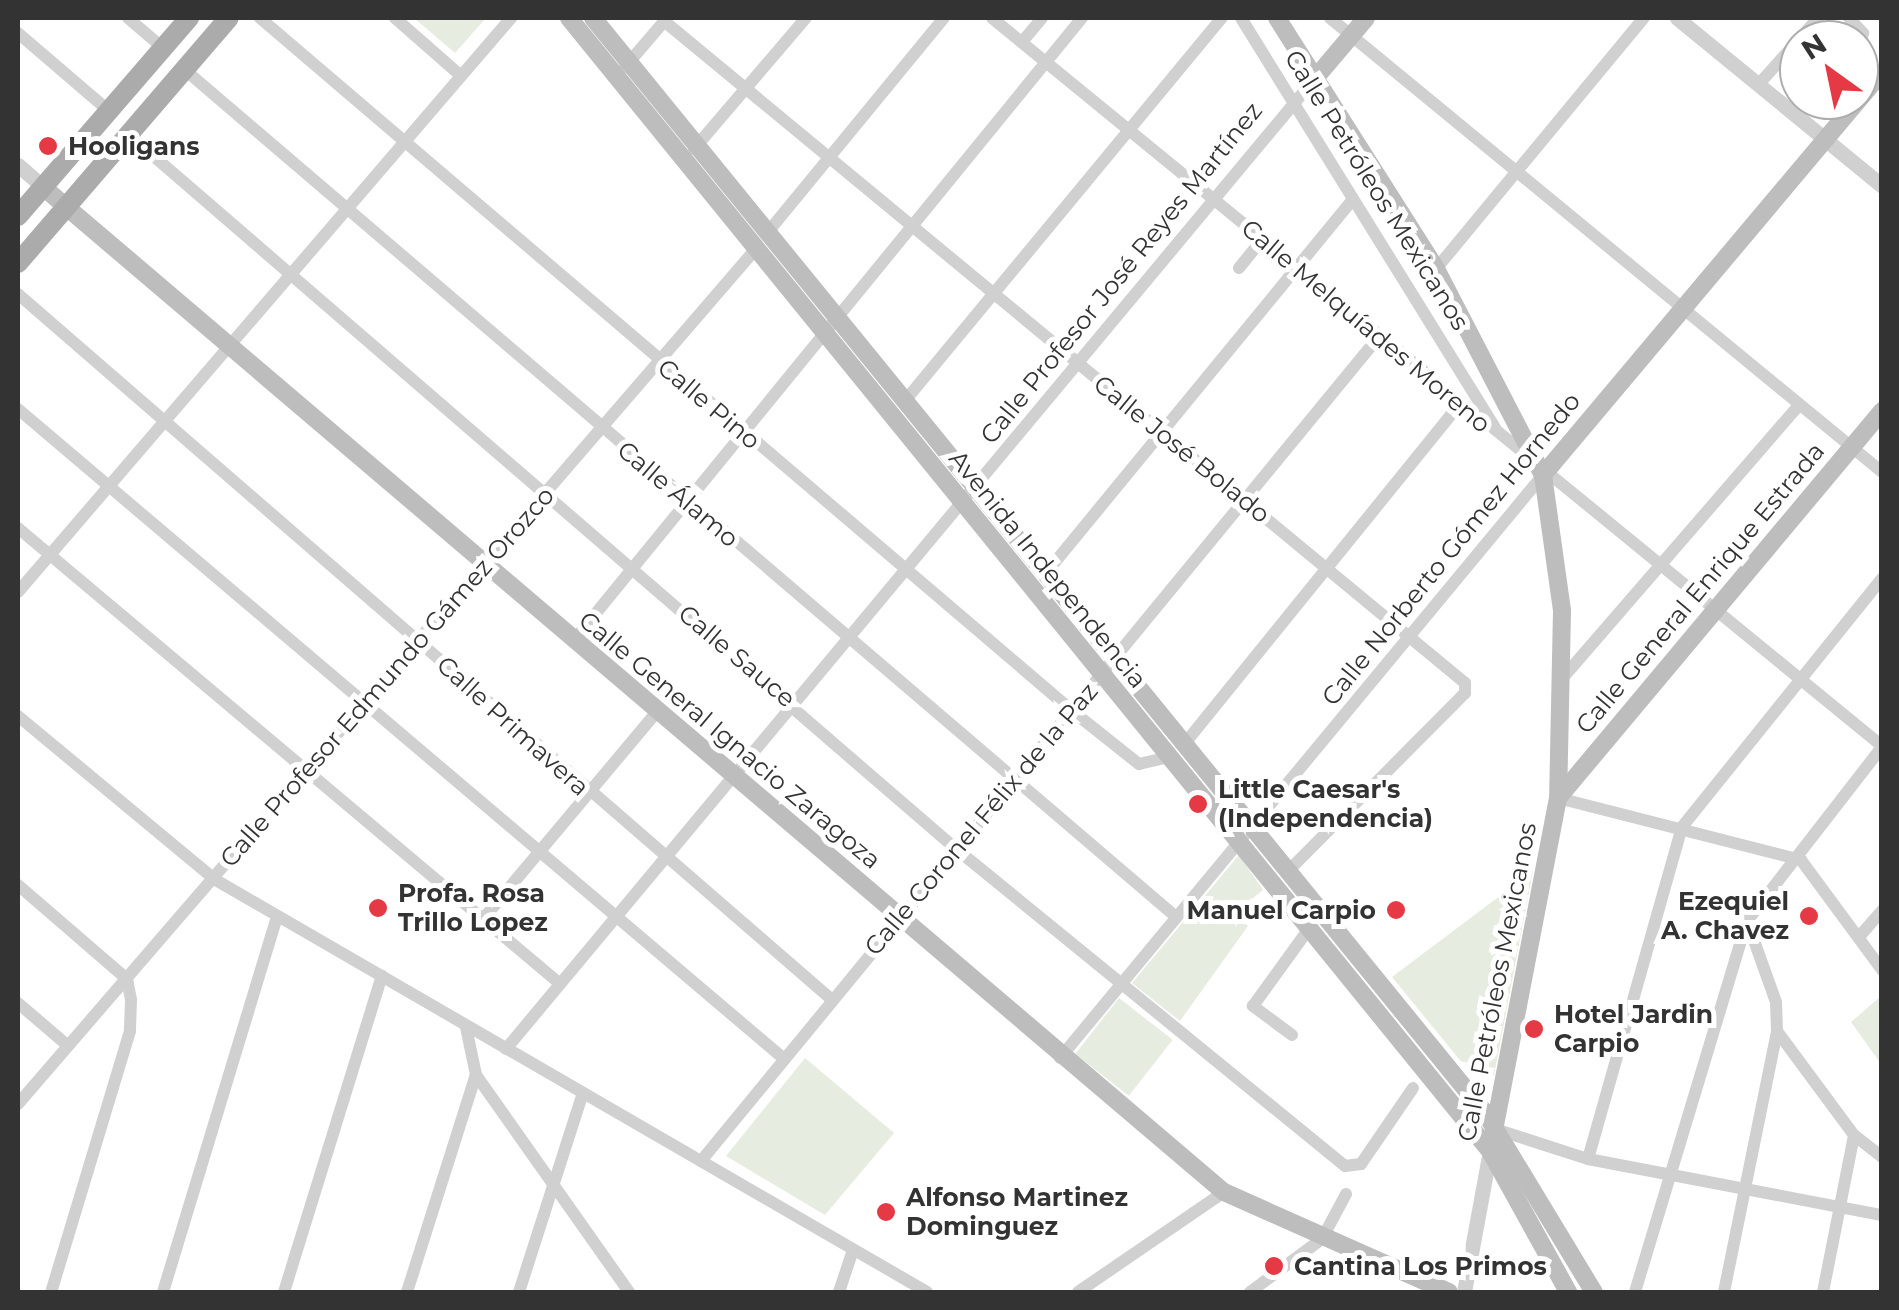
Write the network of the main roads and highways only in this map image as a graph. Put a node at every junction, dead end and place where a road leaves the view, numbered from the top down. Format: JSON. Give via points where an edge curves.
{"nodes":[{"id":1,"x":189,"y":18,"type":"edge"},
{"id":2,"x":229,"y":18,"type":"edge"},
{"id":3,"x":569,"y":18,"type":"edge"},
{"id":4,"x":592,"y":18,"type":"edge"},
{"id":5,"x":1277,"y":18,"type":"edge"},
{"id":6,"x":1366,"y":18,"type":"edge"},
{"id":7,"x":623,"y":69,"type":"junction"},
{"id":8,"x":1882,"y":72,"type":"edge"},
{"id":9,"x":1316,"y":77,"type":"junction"},
{"id":10,"x":43,"y":187,"type":"junction"},
{"id":11,"x":66,"y":206,"type":"junction"},
{"id":12,"x":18,"y":216,"type":"edge"},
{"id":13,"x":18,"y":263,"type":"edge"},
{"id":14,"x":829,"y":325,"type":"junction"},
{"id":15,"x":1882,"y":411,"type":"edge"},
{"id":16,"x":1543,"y":475,"type":"junction"},
{"id":17,"x":1558,"y":798,"type":"junction"},
{"id":18,"x":1495,"y":1129,"type":"junction"},
{"id":19,"x":1490,"y":1151,"type":"junction"},
{"id":20,"x":1449,"y":1292,"type":"edge"},
{"id":21,"x":1568,"y":1292,"type":"edge"},
{"id":22,"x":1594,"y":1292,"type":"edge"}],
"edges":[{"from":1,"to":10,"type":"main road"},
{"from":2,"to":11,"type":"main road"},
{"from":3,"to":7,"type":"main road","name":"Avenida Independencia"},
{"from":4,"to":7,"type":"main road","name":"Avenida Independencia"},
{"from":5,"to":9,"type":"main road","name":"Calle Petróleos Mexicanos"},
{"from":6,"to":9,"type":"main road","name":"Calle Profesor José Reyes Martínez"},
{"from":7,"to":14,"type":"main road","name":"Avenida Independencia","via":[[755,250]]},
{"from":7,"to":14,"type":"main road","name":"Avenida Independencia","via":[[698,144],[768,232]]},
{"from":8,"to":16,"type":"main road","name":"Calle Norberto Gómez Hornedo"},
{"from":9,"to":16,"type":"main road","name":"Calle Petróleos Mexicanos","via":[[1436,268]]},
{"from":10,"to":11,"type":"main road","name":"Calle General Ignacio Zaragoza"},
{"from":10,"to":12,"type":"main road"},
{"from":11,"to":13,"type":"main road"},
{"from":11,"to":20,"type":"main road","name":"Calle General Ignacio Zaragoza","via":[[1224,1192]]},
{"from":14,"to":18,"type":"main road","name":"Avenida Independencia","via":[[904,402],[1118,657]]},
{"from":14,"to":19,"type":"main road","name":"Avenida Independencia","via":[[963,504]]},
{"from":15,"to":17,"type":"main road","name":"Calle General Enrique Estrada"},
{"from":16,"to":17,"type":"main road","name":"Calle Petróleos Mexicanos","via":[[1562,611]]},
{"from":17,"to":18,"type":"main road","name":"Calle Petróleos Mexicanos"},
{"from":18,"to":19,"type":"main road","name":"Calle Petróleos Mexicanos"},
{"from":18,"to":22,"type":"main road","name":"Avenida Independencia"},
{"from":19,"to":21,"type":"main road","name":"Avenida Independencia"}]}
